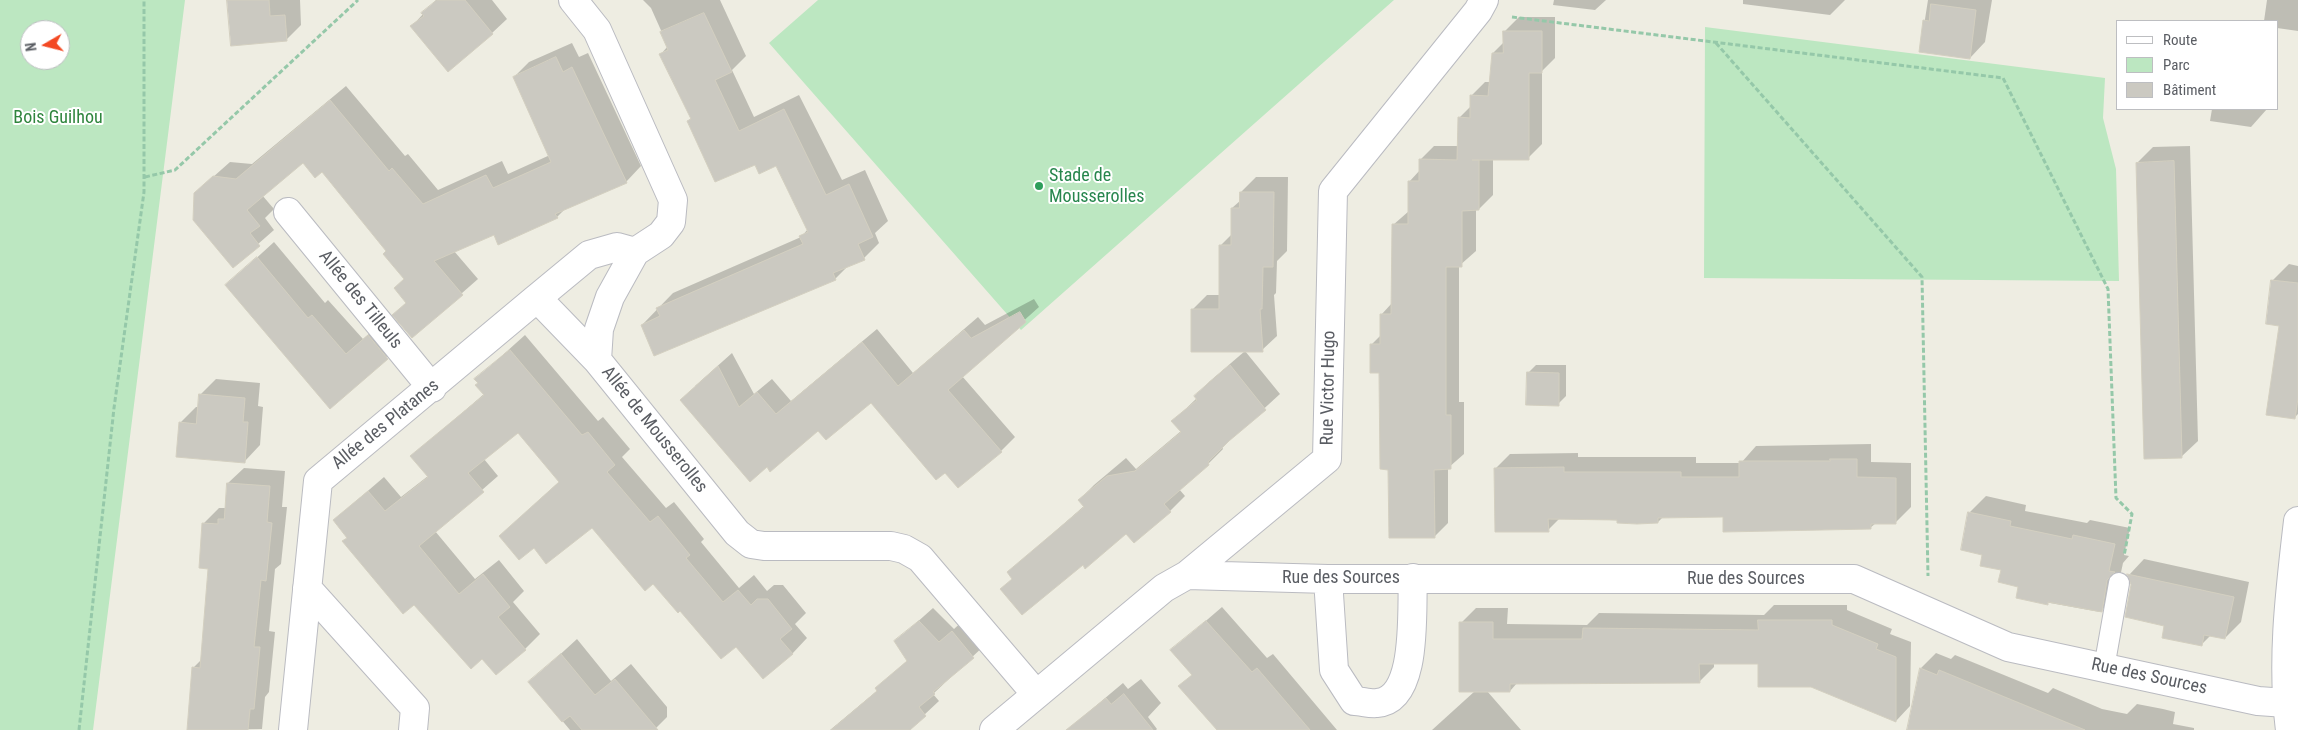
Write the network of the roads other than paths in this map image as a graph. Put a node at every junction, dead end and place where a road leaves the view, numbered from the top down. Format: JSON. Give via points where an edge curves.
{"nodes":[{"id":1,"x":572,"y":0,"type":"edge"},
{"id":2,"x":1481,"y":5,"type":"edge"},
{"id":3,"x":288,"y":212,"type":"dead end"},
{"id":4,"x":635,"y":252,"type":"junction"},
{"id":5,"x":537,"y":298,"type":"junction"},
{"id":6,"x":597,"y":360,"type":"junction"},
{"id":7,"x":432,"y":388,"type":"junction"},
{"id":8,"x":2298,"y":521,"type":"edge"},
{"id":9,"x":1187,"y":575,"type":"junction"},
{"id":10,"x":1413,"y":578,"type":"junction"},
{"id":11,"x":1328,"y":579,"type":"junction"},
{"id":12,"x":2119,"y":583,"type":"road end"},
{"id":13,"x":307,"y":588,"type":"junction"},
{"id":14,"x":2104,"y":668,"type":"junction"},
{"id":15,"x":1036,"y":694,"type":"junction"},
{"id":16,"x":2286,"y":703,"type":"junction"},
{"id":17,"x":293,"y":730,"type":"edge"},
{"id":18,"x":413,"y":730,"type":"edge"},
{"id":19,"x":994,"y":730,"type":"edge"},
{"id":20,"x":2290,"y":730,"type":"edge"}],
"edges":[{"from":1,"to":4,"type":"street","name":"Allée de Mousserolles","via":[[597,30],[673,200],[672,222],[661,235]]},
{"from":2,"to":9,"type":"street","name":"Rue Victor Hugo","via":[[1333,192],[1327,459]]},
{"from":3,"to":7,"type":"street","name":"Allée des Tilleuls"},
{"from":4,"to":5,"type":"street","name":"Allée des Platanes","via":[[616,247],[589,255]]},
{"from":4,"to":6,"type":"street","name":"Allée de Mousserolles","via":[[610,297],[599,330]]},
{"from":5,"to":6,"type":"street"},
{"from":5,"to":7,"type":"street","name":"Allée des Platanes"},
{"from":6,"to":15,"type":"street","name":"Allée de Mousserolles","via":[[737,533],[751,544],[891,546],[904,549],[920,558]]},
{"from":7,"to":13,"type":"street","name":"Allée des Platanes","via":[[318,481]]},
{"from":8,"to":16,"type":"street","via":[[2291,583]]},
{"from":9,"to":11,"type":"street","name":"Rue des Sources"},
{"from":9,"to":15,"type":"street","name":"Rue Victor Hugo","via":[[1164,588]]},
{"from":10,"to":11,"type":"street","name":"Rue des Sources"},
{"from":10,"to":11,"type":"street","via":[[1409,666],[1399,692],[1378,703],[1354,701],[1334,670]]},
{"from":10,"to":14,"type":"street","name":"Rue des Sources","via":[[1854,579],[2008,647]]},
{"from":12,"to":14,"type":"lane"},
{"from":13,"to":17,"type":"street","name":"Allée des Platanes"},
{"from":13,"to":18,"type":"street","via":[[415,708]]},
{"from":14,"to":16,"type":"street","name":"Rue des Sources","via":[[2258,701]]},
{"from":15,"to":19,"type":"street","name":"Rue Victor Hugo"},
{"from":16,"to":20,"type":"street"}]}
